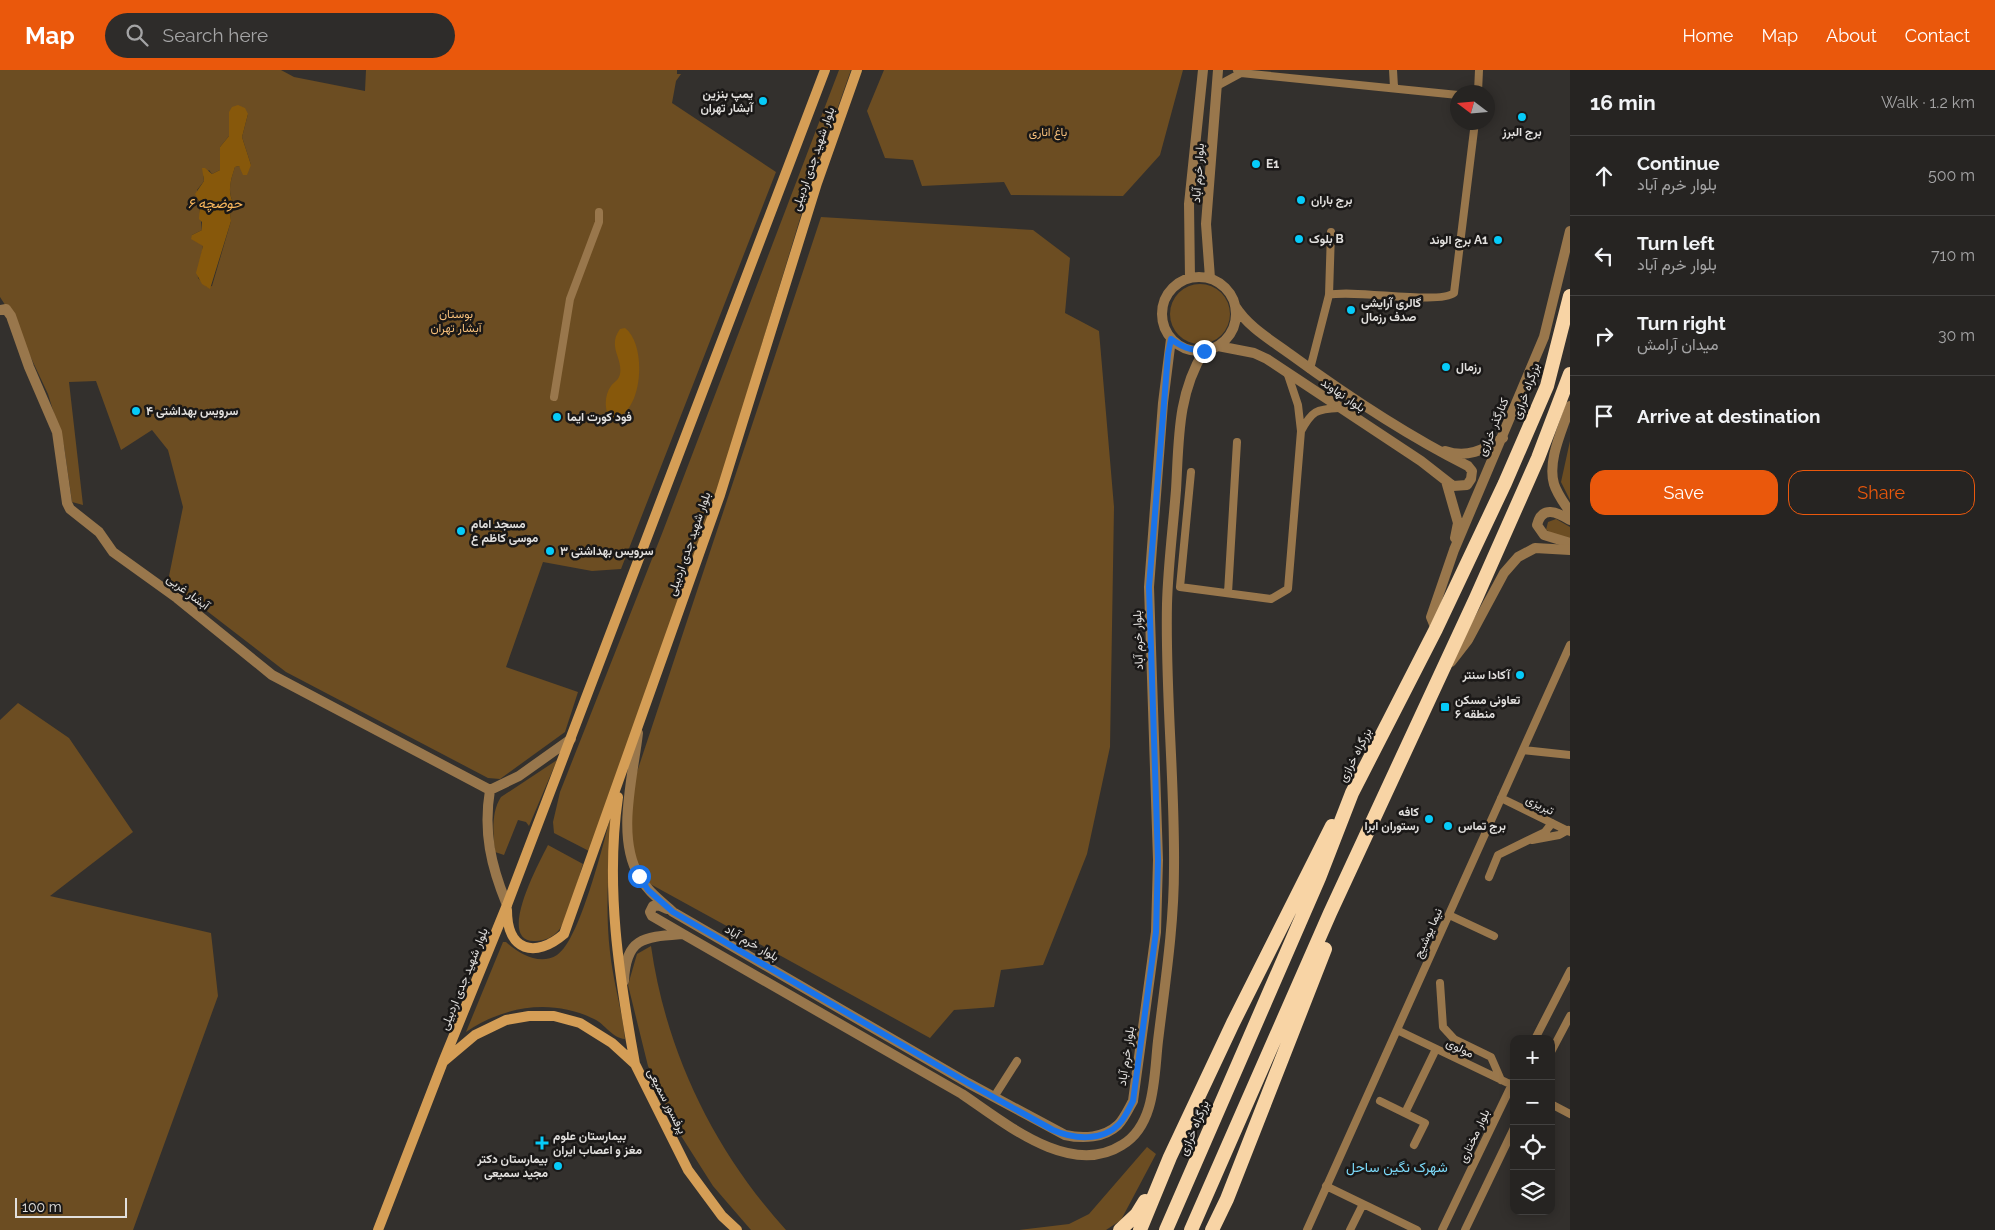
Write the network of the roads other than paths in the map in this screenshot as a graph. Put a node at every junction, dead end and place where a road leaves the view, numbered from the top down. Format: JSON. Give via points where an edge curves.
{"nodes":[{"id":1,"x":825,"y":70,"type":"edge"},
{"id":2,"x":856,"y":70,"type":"edge"},
{"id":3,"x":1203,"y":70,"type":"edge"},
{"id":4,"x":1218,"y":70,"type":"edge"},
{"id":5,"x":1393,"y":70,"type":"edge"},
{"id":6,"x":1480,"y":70,"type":"edge"},
{"id":7,"x":1239,"y":72,"type":"edge"},
{"id":8,"x":1303,"y":74,"type":"edge"},
{"id":9,"x":1479,"y":85,"type":"edge"},
{"id":10,"x":1217,"y":86,"type":"junction"},
{"id":11,"x":1394,"y":87,"type":"junction"},
{"id":12,"x":1450,"y":94,"type":"edge"},
{"id":13,"x":1474,"y":130,"type":"edge"},
{"id":14,"x":599,"y":212,"type":"dead end"},
{"id":15,"x":1570,"y":231,"type":"edge"},
{"id":16,"x":1331,"y":232,"type":"dead end"},
{"id":17,"x":1190,"y":278,"type":"junction"},
{"id":18,"x":1210,"y":278,"type":"junction"},
{"id":19,"x":1329,"y":294,"type":"junction"},
{"id":20,"x":1570,"y":296,"type":"edge"},
{"id":21,"x":1236,"y":306,"type":"junction"},
{"id":22,"x":0,"y":310,"type":"edge"},
{"id":23,"x":1171,"y":339,"type":"junction"},
{"id":24,"x":1218,"y":346,"type":"junction"},
{"id":25,"x":1204,"y":351,"type":"junction"},
{"id":26,"x":1310,"y":369,"type":"junction"},
{"id":27,"x":1287,"y":372,"type":"junction"},
{"id":28,"x":1570,"y":374,"type":"edge"},
{"id":29,"x":554,"y":397,"type":"dead end"},
{"id":30,"x":1570,"y":406,"type":"edge"},
{"id":31,"x":1339,"y":408,"type":"junction"},
{"id":32,"x":1301,"y":431,"type":"junction"},
{"id":33,"x":1503,"y":438,"type":"junction"},
{"id":34,"x":1237,"y":442,"type":"dead end"},
{"id":35,"x":1428,"y":445,"type":"junction"},
{"id":36,"x":1191,"y":472,"type":"dead end"},
{"id":37,"x":1446,"y":481,"type":"junction"},
{"id":38,"x":1570,"y":512,"type":"edge"},
{"id":39,"x":1173,"y":520,"type":"junction"},
{"id":40,"x":1570,"y":520,"type":"edge"},
{"id":41,"x":1186,"y":522,"type":"junction"},
{"id":42,"x":1570,"y":544,"type":"edge"},
{"id":43,"x":1454,"y":550,"type":"junction"},
{"id":44,"x":1570,"y":550,"type":"edge"},
{"id":45,"x":1168,"y":586,"type":"junction"},
{"id":46,"x":1180,"y":587,"type":"junction"},
{"id":47,"x":1228,"y":594,"type":"junction"},
{"id":48,"x":1436,"y":629,"type":"junction"},
{"id":49,"x":1570,"y":645,"type":"edge"},
{"id":50,"x":1438,"y":679,"type":"junction"},
{"id":51,"x":639,"y":726,"type":"junction"},
{"id":52,"x":570,"y":739,"type":"junction"},
{"id":53,"x":1523,"y":750,"type":"junction"},
{"id":54,"x":1570,"y":755,"type":"edge"},
{"id":55,"x":621,"y":773,"type":"junction"},
{"id":56,"x":490,"y":790,"type":"junction"},
{"id":57,"x":1352,"y":793,"type":"junction"},
{"id":58,"x":1501,"y":798,"type":"junction"},
{"id":59,"x":1552,"y":823,"type":"junction"},
{"id":60,"x":1569,"y":831,"type":"edge"},
{"id":61,"x":1521,"y":842,"type":"junction"},
{"id":62,"x":1489,"y":877,"type":"dead end"},
{"id":63,"x":507,"y":905,"type":"junction"},
{"id":64,"x":673,"y":912,"type":"junction"},
{"id":65,"x":1330,"y":913,"type":"junction"},
{"id":66,"x":1449,"y":915,"type":"junction"},
{"id":67,"x":683,"y":934,"type":"junction"},
{"id":68,"x":1494,"y":936,"type":"dead end"},
{"id":69,"x":1570,"y":971,"type":"edge"},
{"id":70,"x":1440,"y":983,"type":"dead end"},
{"id":71,"x":623,"y":997,"type":"junction"},
{"id":72,"x":1570,"y":1016,"type":"edge"},
{"id":73,"x":1397,"y":1030,"type":"junction"},
{"id":74,"x":1537,"y":1035,"type":"edge"},
{"id":75,"x":1555,"y":1044,"type":"edge"},
{"id":76,"x":1436,"y":1049,"type":"junction"},
{"id":77,"x":1016,"y":1061,"type":"dead end"},
{"id":78,"x":444,"y":1062,"type":"junction"},
{"id":79,"x":635,"y":1064,"type":"junction"},
{"id":80,"x":1501,"y":1080,"type":"junction"},
{"id":81,"x":1510,"y":1082,"type":"edge"},
{"id":82,"x":968,"y":1083,"type":"junction"},
{"id":83,"x":1510,"y":1089,"type":"edge"},
{"id":84,"x":962,"y":1094,"type":"junction"},
{"id":85,"x":994,"y":1097,"type":"junction"},
{"id":86,"x":1380,"y":1102,"type":"dead end"},
{"id":87,"x":1555,"y":1106,"type":"edge"},
{"id":88,"x":1405,"y":1113,"type":"junction"},
{"id":89,"x":1570,"y":1114,"type":"edge"},
{"id":90,"x":1510,"y":1136,"type":"edge"},
{"id":91,"x":1414,"y":1145,"type":"dead end"},
{"id":92,"x":1170,"y":1157,"type":"junction"},
{"id":93,"x":1326,"y":1186,"type":"junction"},
{"id":94,"x":1227,"y":1199,"type":"junction"},
{"id":95,"x":1363,"y":1204,"type":"junction"},
{"id":96,"x":722,"y":1216,"type":"junction"},
{"id":97,"x":378,"y":1230,"type":"edge"},
{"id":98,"x":728,"y":1230,"type":"edge"},
{"id":99,"x":737,"y":1230,"type":"edge"},
{"id":100,"x":1120,"y":1230,"type":"edge"},
{"id":101,"x":1140,"y":1230,"type":"edge"},
{"id":102,"x":1166,"y":1230,"type":"edge"},
{"id":103,"x":1191,"y":1230,"type":"edge"},
{"id":104,"x":1212,"y":1230,"type":"edge"},
{"id":105,"x":1217,"y":1230,"type":"edge"},
{"id":106,"x":1307,"y":1230,"type":"edge"},
{"id":107,"x":1350,"y":1230,"type":"edge"},
{"id":108,"x":1417,"y":1230,"type":"edge"},
{"id":109,"x":1442,"y":1230,"type":"edge"},
{"id":110,"x":1465,"y":1230,"type":"edge"}],
"edges":[{"from":1,"to":52,"type":"main road","name":"بلوار شهید جدی اردبیلی"},
{"from":2,"to":51,"type":"main road","name":"بلوار شهید جدی اردبیلی","via":[[817,183],[720,495]]},
{"from":3,"to":17,"type":"street","name":"بلوار خرم آباد","via":[[1189,204]]},
{"from":4,"to":10,"type":"street","name":"بلوار خرم آباد"},
{"from":5,"to":11,"type":"street"},
{"from":6,"to":9,"type":"street"},
{"from":7,"to":8,"type":"street"},
{"from":7,"to":10,"type":"street"},
{"from":8,"to":11,"type":"street"},
{"from":10,"to":18,"type":"street","name":"بلوار خرم آباد","via":[[1206,224]]},
{"from":11,"to":12,"type":"street"},
{"from":13,"to":19,"type":"street","via":[[1454,293],[1451,296]]},
{"from":14,"to":29,"type":"street","via":[[599,222],[570,299]]},
{"from":15,"to":33,"type":"street","name":"کنارگذر خرازی","via":[[1544,337]]},
{"from":16,"to":19,"type":"street"},
{"from":17,"to":18,"type":"street"},
{"from":17,"to":23,"type":"street","via":[[1174,288],[1164,303],[1163,322]]},
{"from":18,"to":21,"type":"street","via":[[1227,289]]},
{"from":19,"to":26,"type":"street"},
{"from":20,"to":48,"type":"highway","name":"بزرگراه خرازی","via":[[1547,386]]},
{"from":21,"to":24,"type":"street","via":[[1233,329]]},
{"from":21,"to":26,"type":"street","name":"بلوار نهاوند","via":[[1241,316]]},
{"from":22,"to":56,"type":"street","name":"آبشار غربی","via":[[6,309],[11,316],[57,432],[70,509],[100,532],[113,552],[177,598],[272,675]]},
{"from":23,"to":25,"type":"street","via":[[1180,346]]},
{"from":23,"to":85,"type":"street","name":"بلوار خرم آباد","via":[[1149,587],[1158,860],[1156,932],[1133,1101],[1119,1124],[1104,1134],[1080,1138],[1053,1130]]},
{"from":24,"to":25,"type":"street"},
{"from":24,"to":27,"type":"street","name":"بلوار نهاوند","via":[[1254,352]]},
{"from":25,"to":39,"type":"street","via":[[1193,368],[1182,401]]},
{"from":26,"to":35,"type":"street","name":"بلوار نهاوند"},
{"from":27,"to":31,"type":"street","name":"بلوار نهاوند"},
{"from":27,"to":32,"type":"street","via":[[1298,405]]},
{"from":28,"to":50,"type":"highway","via":[[1534,467]]},
{"from":30,"to":38,"type":"street","via":[[1552,474],[1554,485]]},
{"from":31,"to":32,"type":"street","via":[[1310,414]]},
{"from":31,"to":37,"type":"street","name":"بلوار نهاوند","via":[[1421,460]]},
{"from":32,"to":47,"type":"street","via":[[1288,588],[1271,599]]},
{"from":33,"to":35,"type":"street","via":[[1477,453],[1453,454]]},
{"from":33,"to":43,"type":"street","name":"کنارگذر خرازی"},
{"from":34,"to":47,"type":"street"},
{"from":35,"to":37,"type":"street","via":[[1472,471],[1467,485],[1453,486]]},
{"from":36,"to":41,"type":"street"},
{"from":37,"to":43,"type":"street","via":[[1458,523]]},
{"from":39,"to":41,"type":"street"},
{"from":39,"to":45,"type":"street"},
{"from":40,"to":42,"type":"street","via":[[1556,512],[1547,512],[1540,516],[1537,525],[1544,536]]},
{"from":41,"to":46,"type":"street"},
{"from":43,"to":48,"type":"street","name":"کنارگذر خرازی","via":[[1432,617]]},
{"from":44,"to":50,"type":"street","via":[[1535,548],[1518,557],[1504,573],[1468,640]]},
{"from":45,"to":46,"type":"street"},
{"from":45,"to":84,"type":"street","via":[[1174,867],[1172,925],[1150,1105],[1135,1135],[1111,1151],[1096,1156],[1067,1155],[1006,1124]]},
{"from":46,"to":47,"type":"street"},
{"from":48,"to":57,"type":"highway","name":"بزرگراه خرازی"},
{"from":49,"to":53,"type":"street","name":"نیما یوشیج"},
{"from":50,"to":65,"type":"highway"},
{"from":51,"to":55,"type":"main road","name":"بلوار شهید جدی اردبیلی"},
{"from":51,"to":64,"type":"street","name":"بلوار خرم آباد","via":[[627,841],[639,876],[648,890]]},
{"from":52,"to":56,"type":"street","via":[[519,776]]},
{"from":52,"to":63,"type":"main road","name":"بلوار شهید جدی اردبیلی"},
{"from":53,"to":54,"type":"street"},
{"from":53,"to":58,"type":"street","name":"نیما یوشیج"},
{"from":55,"to":63,"type":"main road","name":"بلوار شهید جدی اردبیلی","via":[[564,934],[552,945],[537,950],[522,947],[510,935]]},
{"from":55,"to":71,"type":"main road","via":[[613,829],[612,887]]},
{"from":56,"to":63,"type":"street","via":[[486,827],[489,850]]},
{"from":57,"to":92,"type":"highway","via":[[1291,904]]},
{"from":57,"to":102,"type":"highway","name":"بزرگراه خرازی","via":[[1319,878]]},
{"from":58,"to":59,"type":"street","name":"تبریزی"},
{"from":58,"to":66,"type":"street","name":"نیما یوشیج"},
{"from":59,"to":60,"type":"street","name":"تبریزی"},
{"from":59,"to":61,"type":"street","via":[[1545,832]]},
{"from":60,"to":61,"type":"street"},
{"from":61,"to":62,"type":"street","via":[[1498,855]]},
{"from":63,"to":78,"type":"main road","name":"بلوار شهید جدی اردبیلی"},
{"from":64,"to":67,"type":"street","via":[[658,905],[653,906],[650,912]]},
{"from":64,"to":82,"type":"street","name":"بلوار خرم آباد"},
{"from":65,"to":94,"type":"highway","via":[[1326,944]]},
{"from":65,"to":103,"type":"highway"},
{"from":66,"to":68,"type":"street"},
{"from":66,"to":73,"type":"street","name":"نیما یوشیج"},
{"from":67,"to":71,"type":"street","via":[[653,936],[629,952],[625,962]]},
{"from":67,"to":84,"type":"street"},
{"from":69,"to":74,"type":"street"},
{"from":70,"to":80,"type":"street","via":[[1443,1027],[1454,1039],[1491,1057]]},
{"from":71,"to":79,"type":"main road"},
{"from":72,"to":75,"type":"street"},
{"from":73,"to":76,"type":"street","name":"مولوی"},
{"from":73,"to":93,"type":"street","name":"نیما یوشیج"},
{"from":76,"to":80,"type":"street","name":"مولوی"},
{"from":76,"to":88,"type":"street"},
{"from":77,"to":85,"type":"street"},
{"from":78,"to":79,"type":"main road","name":"پرفسور سمیعی","via":[[475,1036],[506,1020],[546,1016],[580,1023],[612,1043]]},
{"from":78,"to":97,"type":"main road","name":"پرفسور سمیعی"},
{"from":79,"to":96,"type":"main road","name":"پرفسور سمیعی","via":[[688,1170]]},
{"from":80,"to":81,"type":"street","name":"مولوی"},
{"from":82,"to":84,"type":"street"},
{"from":82,"to":85,"type":"street","name":"بلوار خرم آباد"},
{"from":83,"to":109,"type":"street","name":"بلوار مختاری"},
{"from":86,"to":88,"type":"street"},
{"from":87,"to":89,"type":"street"},
{"from":88,"to":91,"type":"street","via":[[1425,1123]]},
{"from":90,"to":110,"type":"street"},
{"from":92,"to":100,"type":"highway","via":[[1137,1214]]},
{"from":92,"to":101,"type":"highway"},
{"from":93,"to":95,"type":"street"},
{"from":93,"to":106,"type":"street","name":"نیما یوشیج"},
{"from":94,"to":104,"type":"highway"},
{"from":94,"to":105,"type":"highway"},
{"from":95,"to":107,"type":"street"},
{"from":95,"to":108,"type":"street"},
{"from":96,"to":98,"type":"main road"},
{"from":96,"to":99,"type":"main road","name":"پرفسور سمیعی"}]}
